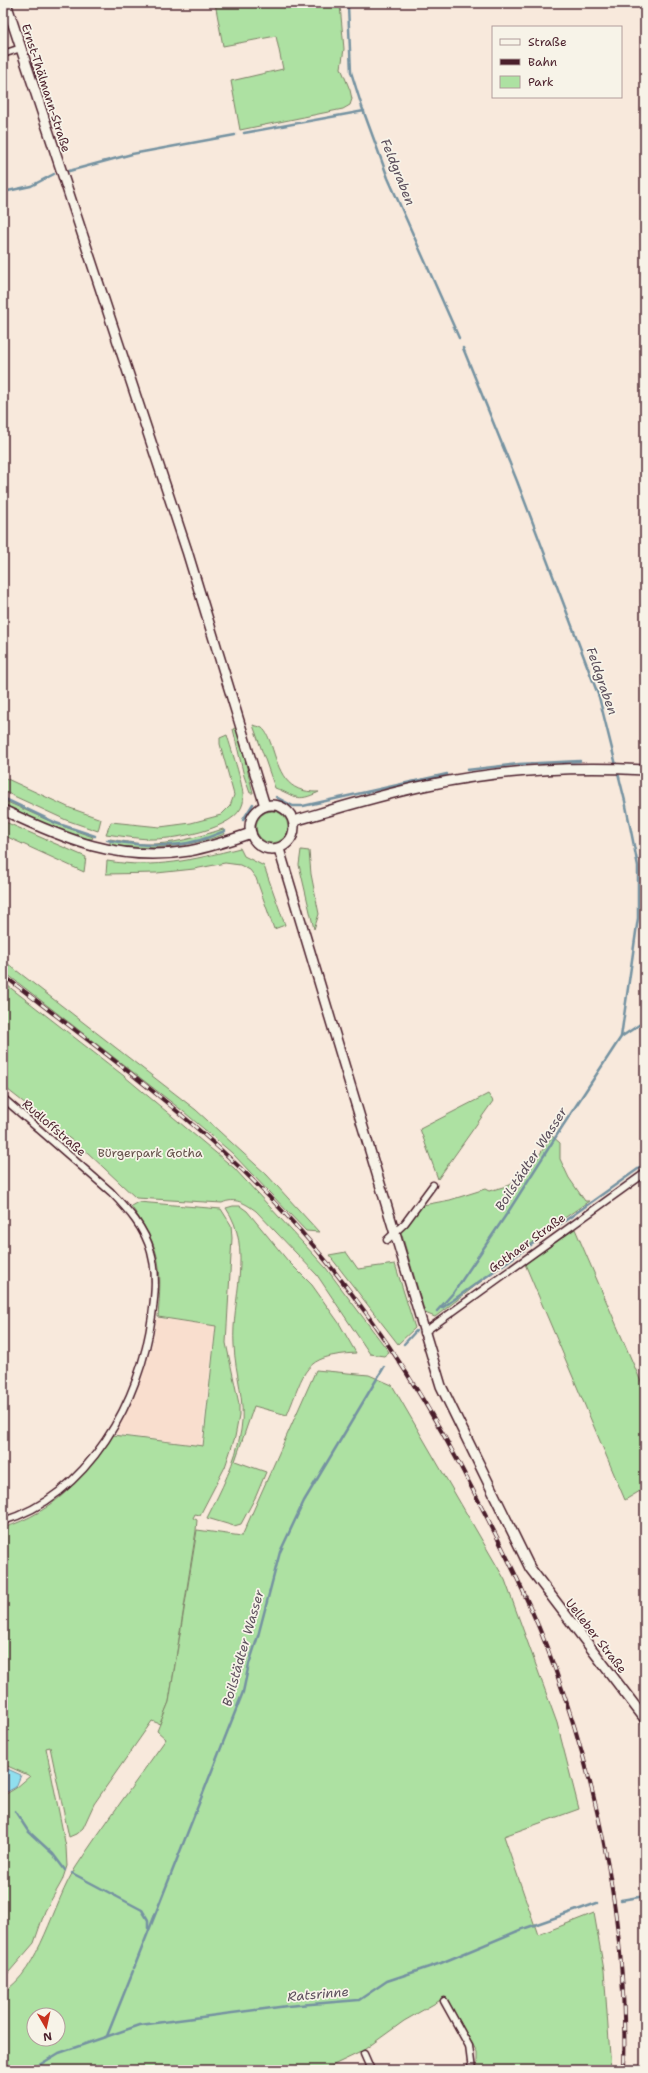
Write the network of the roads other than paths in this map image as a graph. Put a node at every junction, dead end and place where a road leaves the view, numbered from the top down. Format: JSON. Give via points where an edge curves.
{"nodes":[{"id":1,"x":6,"y":3,"type":"edge"},
{"id":2,"x":21,"y":48,"type":"junction"},
{"id":3,"x":3,"y":54,"type":"edge"},
{"id":4,"x":645,"y":770,"type":"edge"},
{"id":5,"x":265,"y":806,"type":"junction"},
{"id":6,"x":3,"y":810,"type":"edge"},
{"id":7,"x":294,"y":820,"type":"junction"},
{"id":8,"x":251,"y":833,"type":"junction"},
{"id":9,"x":279,"y":849,"type":"junction"},
{"id":10,"x":3,"y":1098,"type":"edge"},
{"id":11,"x":645,"y":1174,"type":"edge"},
{"id":12,"x":433,"y":1185,"type":"dead end"},
{"id":13,"x":390,"y":1236,"type":"junction"},
{"id":14,"x":423,"y":1333,"type":"junction"},
{"id":15,"x":3,"y":1521,"type":"edge"},
{"id":16,"x":645,"y":1718,"type":"edge"},
{"id":17,"x":444,"y":2002,"type":"dead end"},
{"id":18,"x":364,"y":2054,"type":"dead end"},
{"id":19,"x":371,"y":2070,"type":"edge"},
{"id":20,"x":472,"y":2070,"type":"edge"}],
"edges":[{"from":1,"to":2,"type":"street","name":"Ernst-Thälmann-Straße"},
{"from":2,"to":3,"type":"street"},
{"from":2,"to":5,"type":"street","name":"Ernst-Thälmann-Straße","via":[[187,551]]},
{"from":4,"to":7,"type":"street","via":[[543,770],[458,779],[364,800]]},
{"from":5,"to":7,"type":"street","via":[[282,807]]},
{"from":5,"to":8,"type":"street","via":[[252,817]]},
{"from":6,"to":8,"type":"street","via":[[75,841],[132,854],[153,855],[190,851]]},
{"from":7,"to":9,"type":"street","via":[[292,838]]},
{"from":8,"to":9,"type":"street","via":[[262,847]]},
{"from":9,"to":13,"type":"street","name":"Uelleber Straße"},
{"from":10,"to":15,"type":"street","name":"Rudloffstraße","via":[[102,1184],[135,1219],[148,1242],[155,1286],[146,1350],[127,1402],[110,1432],[84,1466],[58,1492],[38,1507]]},
{"from":11,"to":14,"type":"street","name":"Gothaer Straße"},
{"from":12,"to":13,"type":"street","via":[[405,1223]]},
{"from":13,"to":14,"type":"street","name":"Uelleber Straße"},
{"from":14,"to":16,"type":"street","name":"Uelleber Straße","via":[[441,1386],[530,1568]]},
{"from":17,"to":20,"type":"street","via":[[469,2046]]},
{"from":18,"to":19,"type":"street"}]}
